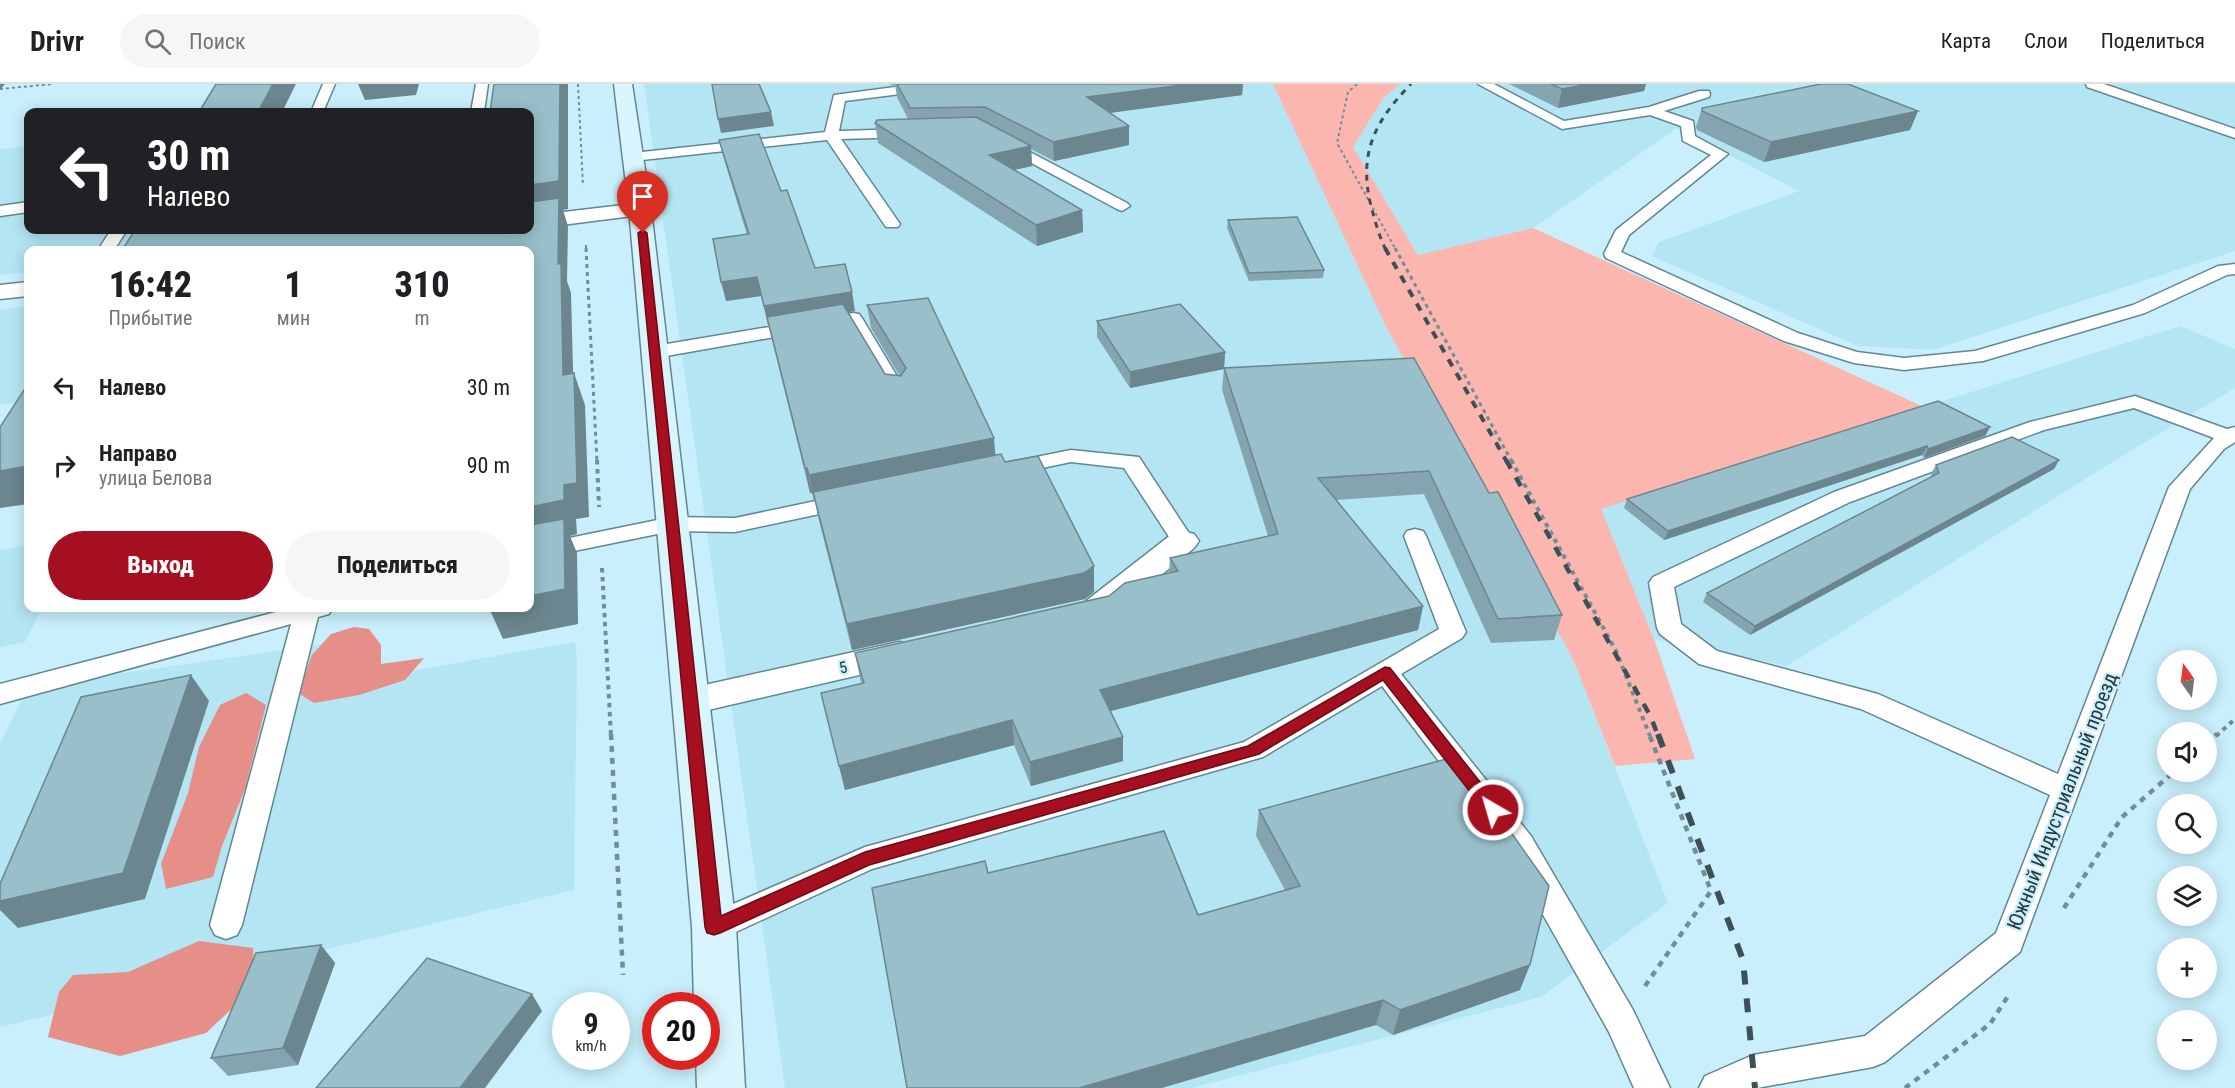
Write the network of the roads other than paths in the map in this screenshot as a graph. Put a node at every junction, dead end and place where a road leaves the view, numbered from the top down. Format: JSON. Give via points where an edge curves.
{"nodes":[{"id":1,"x":329,"y":84,"type":"edge"},
{"id":2,"x":482,"y":84,"type":"edge"},
{"id":3,"x":623,"y":84,"type":"edge"},
{"id":4,"x":948,"y":84,"type":"edge"},
{"id":5,"x":1484,"y":84,"type":"edge"},
{"id":6,"x":2092,"y":84,"type":"edge"},
{"id":7,"x":1704,"y":94,"type":"dead end"},
{"id":8,"x":318,"y":108,"type":"edge"},
{"id":9,"x":479,"y":108,"type":"edge"},
{"id":10,"x":1651,"y":111,"type":"junction"},
{"id":11,"x":922,"y":132,"type":"edge"},
{"id":12,"x":2235,"y":134,"type":"edge"},
{"id":13,"x":831,"y":135,"type":"junction"},
{"id":14,"x":990,"y":135,"type":"edge"},
{"id":15,"x":633,"y":157,"type":"junction"},
{"id":16,"x":24,"y":205,"type":"edge"},
{"id":17,"x":1122,"y":206,"type":"dead end"},
{"id":18,"x":640,"y":209,"type":"junction"},
{"id":19,"x":0,"y":211,"type":"edge"},
{"id":20,"x":534,"y":222,"type":"edge"},
{"id":21,"x":892,"y":224,"type":"dead end"},
{"id":22,"x":2235,"y":269,"type":"edge"},
{"id":23,"x":24,"y":289,"type":"edge"},
{"id":24,"x":0,"y":292,"type":"edge"},
{"id":25,"x":655,"y":352,"type":"junction"},
{"id":26,"x":897,"y":393,"type":"edge"},
{"id":27,"x":2233,"y":435,"type":"edge"},
{"id":28,"x":990,"y":473,"type":"edge"},
{"id":29,"x":874,"y":496,"type":"edge"},
{"id":30,"x":672,"y":524,"type":"junction"},
{"id":31,"x":1415,"y":536,"type":"dead end"},
{"id":32,"x":1183,"y":541,"type":"joint"},
{"id":33,"x":534,"y":552,"type":"edge"},
{"id":34,"x":302,"y":612,"type":"edge"},
{"id":35,"x":312,"y":612,"type":"edge"},
{"id":36,"x":1074,"y":616,"type":"edge"},
{"id":37,"x":934,"y":646,"type":"edge"},
{"id":38,"x":1385,"y":672,"type":"junction"},
{"id":39,"x":0,"y":694,"type":"edge"},
{"id":40,"x":691,"y":700,"type":"junction"},
{"id":41,"x":2067,"y":790,"type":"junction"},
{"id":42,"x":226,"y":925,"type":"dead end"},
{"id":43,"x":714,"y":927,"type":"junction"},
{"id":44,"x":721,"y":1088,"type":"edge"},
{"id":45,"x":1652,"y":1088,"type":"edge"},
{"id":46,"x":1718,"y":1088,"type":"edge"}],
"edges":[{"from":1,"to":8,"type":"lane"},
{"from":2,"to":9,"type":"lane"},
{"from":3,"to":15,"type":"main road"},
{"from":4,"to":13,"type":"lane","via":[[839,98]]},
{"from":5,"to":10,"type":"lane","via":[[1562,125]]},
{"from":6,"to":12,"type":"lane"},
{"from":7,"to":10,"type":"lane"},
{"from":10,"to":22,"type":"lane","via":[[1688,124],[1688,138],[1721,154],[1622,233],[1612,254],[1791,337],[1854,357],[1904,364],[1976,357],[2139,309],[2224,270]]},
{"from":11,"to":13,"type":"lane"},
{"from":13,"to":15,"type":"lane"},
{"from":13,"to":21,"type":"lane"},
{"from":14,"to":17,"type":"lane"},
{"from":15,"to":18,"type":"main road"},
{"from":16,"to":19,"type":"lane"},
{"from":18,"to":20,"type":"street"},
{"from":18,"to":25,"type":"main road"},
{"from":23,"to":24,"type":"street"},
{"from":25,"to":26,"type":"lane","via":[[853,318]]},
{"from":25,"to":30,"type":"main road"},
{"from":27,"to":41,"type":"lane","name":"Южный Индустриальный проезд","via":[[2217,445],[2181,487]]},
{"from":27,"to":41,"type":"lane","via":[[2135,402],[2037,426],[1842,497],[1662,583],[1669,628],[1708,658],[1869,701]]},
{"from":28,"to":32,"type":"lane","via":[[1071,456],[1131,462]]},
{"from":29,"to":30,"type":"lane","via":[[735,525]]},
{"from":30,"to":33,"type":"lane"},
{"from":30,"to":40,"type":"main road"},
{"from":31,"to":38,"type":"lane","via":[[1453,632]]},
{"from":32,"to":36,"type":"street","via":[[1097,610]]},
{"from":34,"to":39,"type":"lane"},
{"from":35,"to":42,"type":"lane"},
{"from":37,"to":40,"type":"street","name":"5"},
{"from":38,"to":43,"type":"lane","via":[[1253,750],[865,859]]},
{"from":38,"to":45,"type":"lane","via":[[1521,845],[1621,1021]]},
{"from":40,"to":43,"type":"main road"},
{"from":41,"to":46,"type":"lane","name":"Южный Индустриальный проезд","via":[[2009,942],[1873,1051],[1753,1072]]},
{"from":43,"to":44,"type":"main road"}]}
